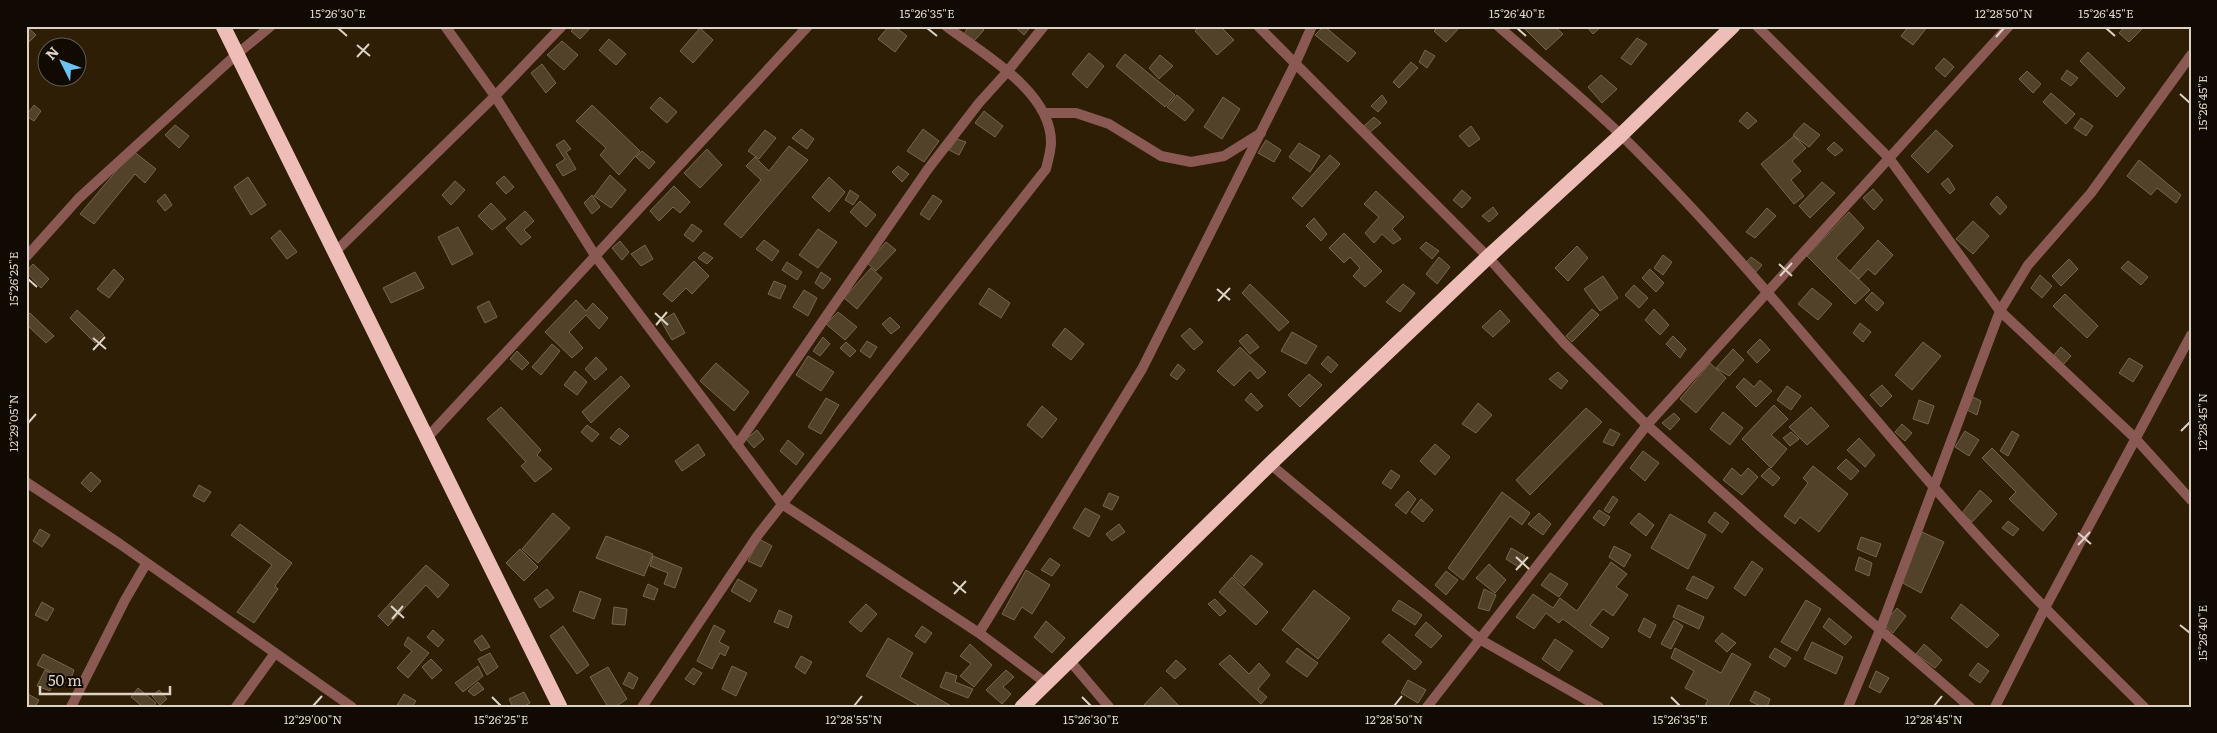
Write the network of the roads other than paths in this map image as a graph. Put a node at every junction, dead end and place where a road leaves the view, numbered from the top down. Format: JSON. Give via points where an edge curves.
{"nodes":[{"id":1,"x":223,"y":26,"type":"edge"},
{"id":2,"x":271,"y":26,"type":"edge"},
{"id":3,"x":445,"y":26,"type":"edge"},
{"id":4,"x":562,"y":26,"type":"edge"},
{"id":5,"x":808,"y":26,"type":"edge"},
{"id":6,"x":946,"y":26,"type":"edge"},
{"id":7,"x":1044,"y":26,"type":"edge"},
{"id":8,"x":1258,"y":26,"type":"edge"},
{"id":9,"x":1312,"y":26,"type":"edge"},
{"id":10,"x":1498,"y":26,"type":"edge"},
{"id":11,"x":1733,"y":26,"type":"edge"},
{"id":12,"x":1757,"y":26,"type":"edge"},
{"id":13,"x":2008,"y":26,"type":"edge"},
{"id":14,"x":236,"y":54,"type":"junction"},
{"id":15,"x":2191,"y":55,"type":"edge"},
{"id":16,"x":1296,"y":62,"type":"junction"},
{"id":17,"x":1007,"y":72,"type":"junction"},
{"id":18,"x":495,"y":96,"type":"junction"},
{"id":19,"x":1044,"y":113,"type":"junction"},
{"id":20,"x":1261,"y":133,"type":"junction"},
{"id":21,"x":1622,"y":135,"type":"junction"},
{"id":22,"x":1889,"y":158,"type":"junction"},
{"id":23,"x":334,"y":253,"type":"junction"},
{"id":24,"x":596,"y":256,"type":"junction"},
{"id":25,"x":26,"y":257,"type":"edge"},
{"id":26,"x":1488,"y":257,"type":"junction"},
{"id":27,"x":1768,"y":293,"type":"junction"},
{"id":28,"x":2000,"y":311,"type":"junction"},
{"id":29,"x":2191,"y":335,"type":"edge"},
{"id":30,"x":1647,"y":425,"type":"junction"},
{"id":31,"x":426,"y":438,"type":"junction"},
{"id":32,"x":2134,"y":438,"type":"junction"},
{"id":33,"x":737,"y":445,"type":"junction"},
{"id":34,"x":1270,"y":464,"type":"junction"},
{"id":35,"x":26,"y":482,"type":"edge"},
{"id":36,"x":1933,"y":486,"type":"junction"},
{"id":37,"x":2191,"y":500,"type":"edge"},
{"id":38,"x":782,"y":504,"type":"junction"},
{"id":39,"x":146,"y":564,"type":"junction"},
{"id":40,"x":2044,"y":608,"type":"junction"},
{"id":41,"x":1880,"y":630,"type":"junction"},
{"id":42,"x":979,"y":633,"type":"junction"},
{"id":43,"x":1482,"y":640,"type":"junction"},
{"id":44,"x":275,"y":652,"type":"junction"},
{"id":45,"x":1070,"y":661,"type":"junction"},
{"id":46,"x":1046,"y":683,"type":"junction"},
{"id":47,"x":71,"y":707,"type":"edge"},
{"id":48,"x":236,"y":707,"type":"edge"},
{"id":49,"x":352,"y":707,"type":"edge"},
{"id":50,"x":560,"y":707,"type":"edge"},
{"id":51,"x":642,"y":707,"type":"edge"},
{"id":52,"x":1022,"y":707,"type":"edge"},
{"id":53,"x":1110,"y":707,"type":"edge"},
{"id":54,"x":1427,"y":707,"type":"edge"},
{"id":55,"x":1599,"y":707,"type":"edge"},
{"id":56,"x":1848,"y":707,"type":"edge"},
{"id":57,"x":1970,"y":707,"type":"edge"},
{"id":58,"x":1995,"y":707,"type":"edge"},
{"id":59,"x":2144,"y":707,"type":"edge"}],
"edges":[{"from":1,"to":14,"type":"highway"},
{"from":2,"to":14,"type":"street"},
{"from":3,"to":18,"type":"street"},
{"from":4,"to":18,"type":"street"},
{"from":5,"to":24,"type":"street"},
{"from":6,"to":17,"type":"street"},
{"from":7,"to":17,"type":"street"},
{"from":8,"to":16,"type":"street"},
{"from":9,"to":16,"type":"street"},
{"from":10,"to":21,"type":"street"},
{"from":11,"to":21,"type":"highway"},
{"from":12,"to":22,"type":"street"},
{"from":13,"to":22,"type":"street"},
{"from":14,"to":23,"type":"highway"},
{"from":14,"to":25,"type":"street","via":[[79,198]]},
{"from":15,"to":28,"type":"street","via":[[2091,192],[2028,265]]},
{"from":16,"to":20,"type":"street"},
{"from":16,"to":26,"type":"street"},
{"from":17,"to":19,"type":"street","via":[[1028,90]]},
{"from":17,"to":33,"type":"street","via":[[928,169]]},
{"from":18,"to":23,"type":"street"},
{"from":18,"to":24,"type":"street"},
{"from":19,"to":20,"type":"street","via":[[1076,113],[1109,124],[1161,156],[1191,162],[1224,156]]},
{"from":19,"to":38,"type":"street","via":[[1051,142],[1046,169]]},
{"from":20,"to":42,"type":"street","via":[[1142,368]]},
{"from":21,"to":26,"type":"highway"},
{"from":21,"to":27,"type":"street"},
{"from":22,"to":27,"type":"street"},
{"from":22,"to":28,"type":"street"},
{"from":23,"to":31,"type":"highway"},
{"from":24,"to":31,"type":"street"},
{"from":24,"to":33,"type":"street"},
{"from":26,"to":30,"type":"street","via":[[1564,343]]},
{"from":26,"to":34,"type":"highway"},
{"from":27,"to":30,"type":"street"},
{"from":27,"to":36,"type":"street"},
{"from":28,"to":32,"type":"street"},
{"from":28,"to":36,"type":"street"},
{"from":29,"to":32,"type":"street"},
{"from":30,"to":41,"type":"street"},
{"from":30,"to":43,"type":"street"},
{"from":31,"to":50,"type":"highway"},
{"from":32,"to":37,"type":"street"},
{"from":32,"to":40,"type":"street"},
{"from":33,"to":38,"type":"street"},
{"from":34,"to":43,"type":"street"},
{"from":34,"to":45,"type":"highway"},
{"from":35,"to":39,"type":"street"},
{"from":36,"to":40,"type":"street"},
{"from":36,"to":41,"type":"street"},
{"from":38,"to":42,"type":"street"},
{"from":38,"to":51,"type":"street"},
{"from":39,"to":44,"type":"street"},
{"from":39,"to":47,"type":"street"},
{"from":40,"to":58,"type":"street"},
{"from":40,"to":59,"type":"street"},
{"from":41,"to":56,"type":"street"},
{"from":41,"to":57,"type":"street"},
{"from":42,"to":46,"type":"street"},
{"from":43,"to":54,"type":"street"},
{"from":43,"to":55,"type":"street"},
{"from":44,"to":48,"type":"street"},
{"from":44,"to":49,"type":"street"},
{"from":45,"to":46,"type":"highway"},
{"from":45,"to":53,"type":"street"},
{"from":46,"to":52,"type":"highway"}]}
